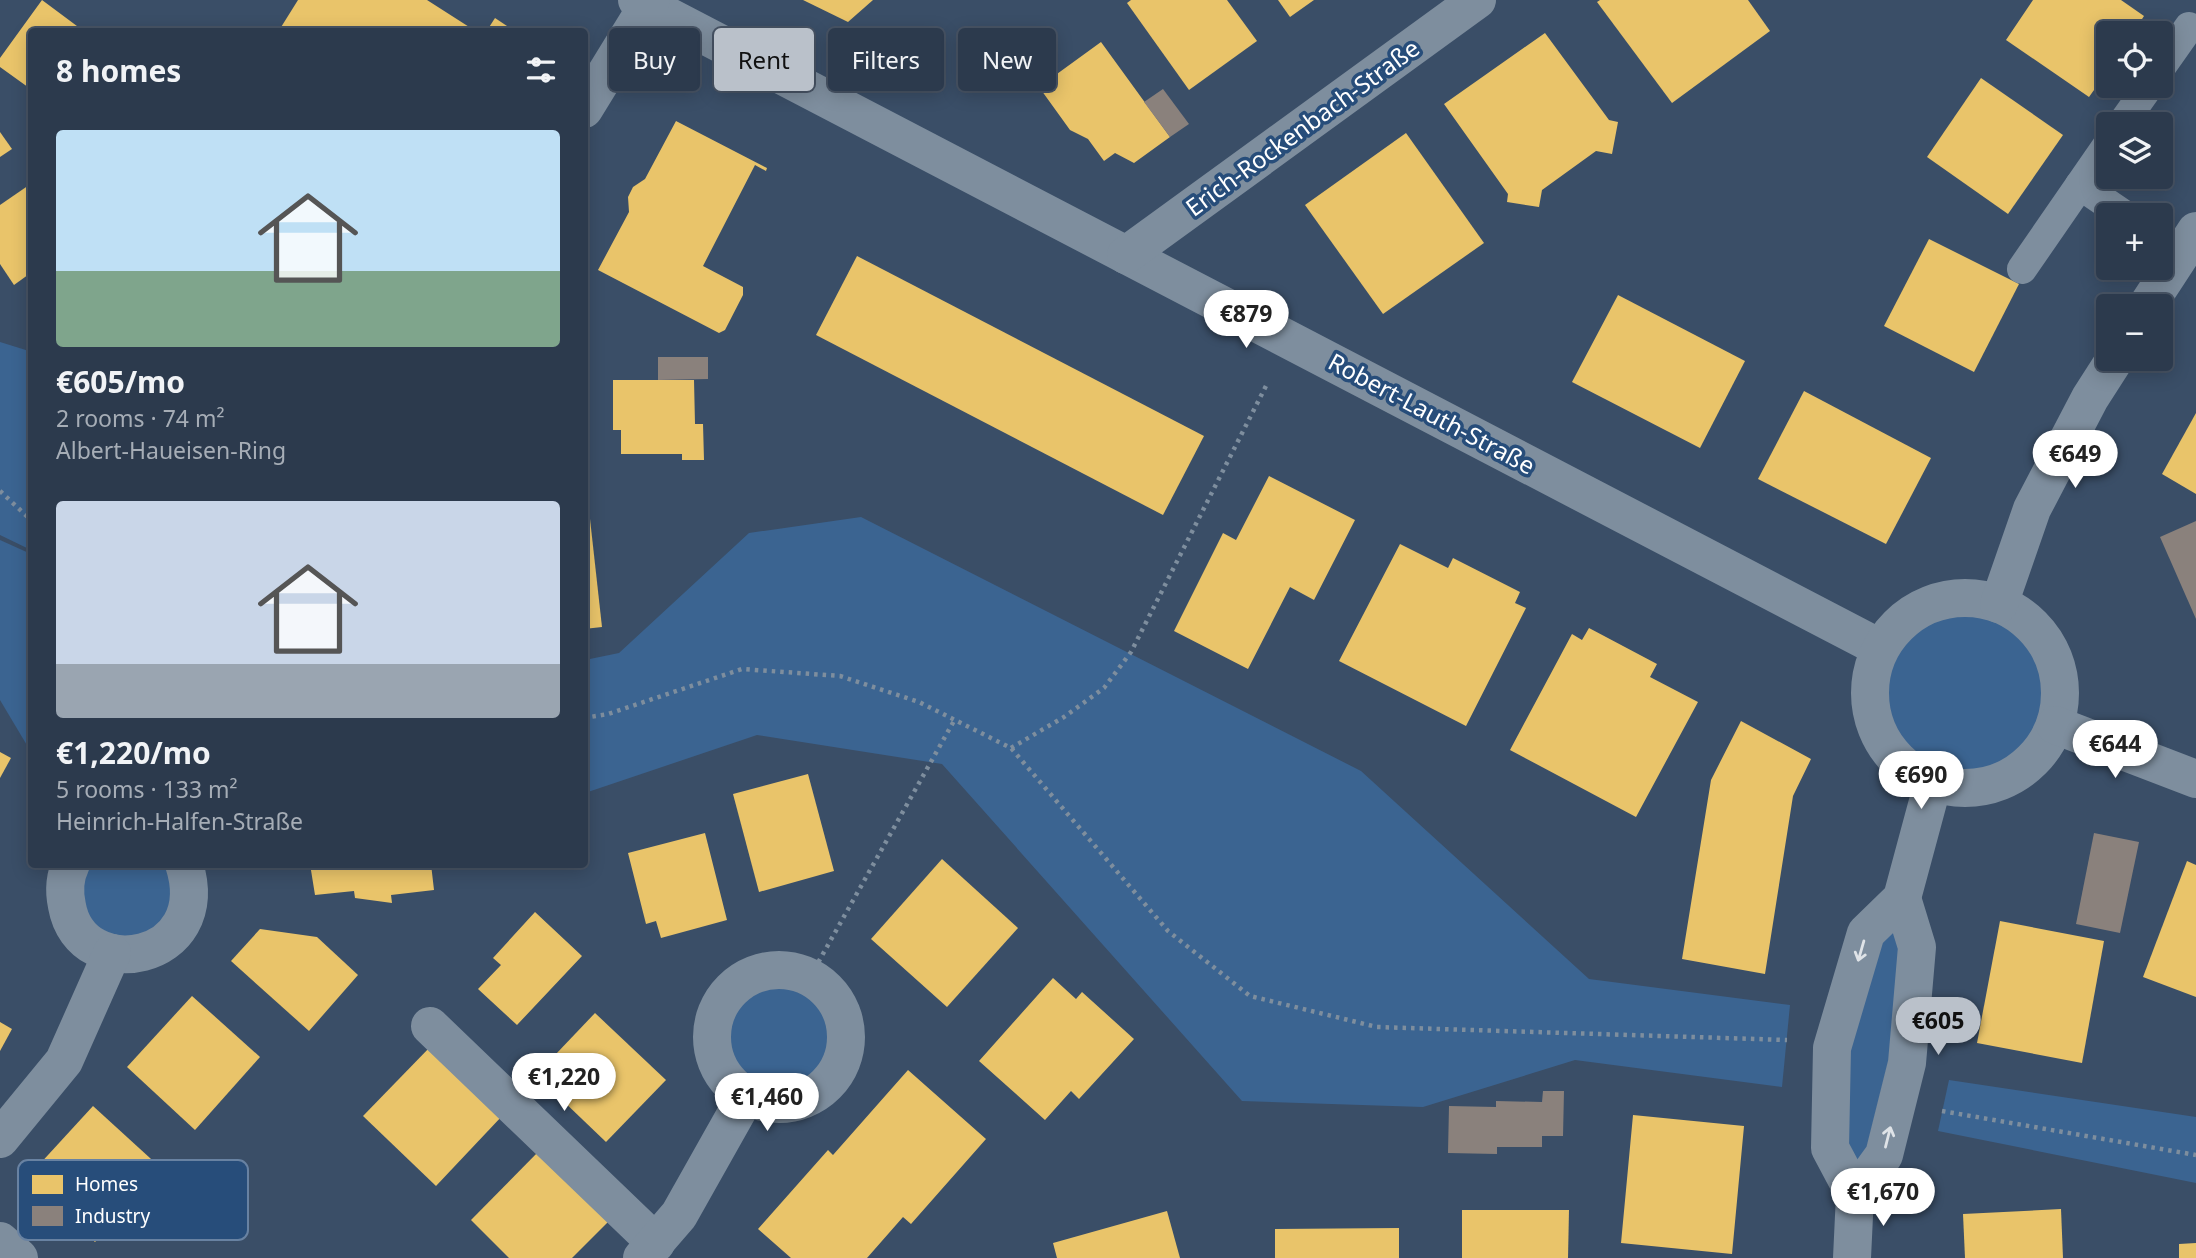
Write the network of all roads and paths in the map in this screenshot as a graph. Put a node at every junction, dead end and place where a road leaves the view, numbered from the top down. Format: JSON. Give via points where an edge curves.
{"nodes":[{"id":1,"x":1477,"y":0,"type":"edge"},
{"id":2,"x":645,"y":2,"type":"edge"},
{"id":3,"x":2189,"y":27,"type":"dead end"},
{"id":4,"x":2173,"y":50,"type":"edge"},
{"id":5,"x":588,"y":101,"type":"edge"},
{"id":6,"x":2096,"y":162,"type":"edge"},
{"id":7,"x":2080,"y":185,"type":"junction"},
{"id":8,"x":2106,"y":203,"type":"edge"},
{"id":9,"x":2179,"y":242,"type":"edge"},
{"id":10,"x":1126,"y":255,"type":"junction"},
{"id":11,"x":2022,"y":270,"type":"dead end"},
{"id":12,"x":2153,"y":294,"type":"edge"},
{"id":13,"x":1290,"y":339,"type":"junction"},
{"id":14,"x":2107,"y":371,"type":"edge"},
{"id":15,"x":0,"y":491,"type":"edge"},
{"id":16,"x":28,"y":517,"type":"edge"},
{"id":17,"x":1999,"y":604,"type":"junction"},
{"id":18,"x":1880,"y":648,"type":"junction"},
{"id":19,"x":588,"y":717,"type":"edge"},
{"id":20,"x":955,"y":719,"type":"junction"},
{"id":21,"x":2055,"y":725,"type":"junction"},
{"id":22,"x":1012,"y":748,"type":"junction"},
{"id":23,"x":2196,"y":779,"type":"edge"},
{"id":24,"x":1933,"y":783,"type":"junction"},
{"id":25,"x":70,"y":868,"type":"edge"},
{"id":26,"x":185,"y":868,"type":"edge"},
{"id":27,"x":1902,"y":898,"type":"junction"},
{"id":28,"x":112,"y":953,"type":"junction"},
{"id":29,"x":810,"y":977,"type":"junction"},
{"id":30,"x":430,"y":1027,"type":"dead end"},
{"id":31,"x":1787,"y":1040,"type":"dead end"},
{"id":32,"x":746,"y":1096,"type":"junction"},
{"id":33,"x":1934,"y":1109,"type":"dead end"},
{"id":34,"x":0,"y":1139,"type":"edge"},
{"id":35,"x":2196,"y":1155,"type":"edge"},
{"id":36,"x":1855,"y":1195,"type":"junction"},
{"id":37,"x":0,"y":1241,"type":"edge"},
{"id":38,"x":649,"y":1251,"type":"edge"},
{"id":39,"x":19,"y":1258,"type":"edge"},
{"id":40,"x":1852,"y":1258,"type":"edge"}],
"edges":[{"from":1,"to":10,"type":"street","name":"Erich-Rockenbach-Straße"},
{"from":2,"to":5,"type":"street","name":"Robert-Lauth-Straße"},
{"from":2,"to":10,"type":"street","name":"Robert-Lauth-Straße"},
{"from":3,"to":4,"type":"lane"},
{"from":6,"to":7,"type":"lane"},
{"from":7,"to":8,"type":"lane"},
{"from":7,"to":11,"type":"lane"},
{"from":9,"to":12,"type":"street"},
{"from":10,"to":13,"type":"street","name":"Robert-Lauth-Straße"},
{"from":13,"to":18,"type":"street","name":"Robert-Lauth-Straße"},
{"from":13,"to":22,"type":"path","via":[[1130,652],[1104,688]]},
{"from":14,"to":17,"type":"street","via":[[2032,509]]},
{"from":15,"to":16,"type":"path"},
{"from":17,"to":18,"type":"street","via":[[1972,597],[1945,599],[1919,609],[1897,626]]},
{"from":17,"to":21,"type":"street","via":[[2018,613],[2048,644],[2061,684]]},
{"from":18,"to":24,"type":"street","via":[[1870,687],[1876,728],[1889,752],[1909,771]]},
{"from":19,"to":20,"type":"path","via":[[742,669],[840,676]]},
{"from":20,"to":22,"type":"path"},
{"from":20,"to":29,"type":"path"},
{"from":21,"to":23,"type":"street"},
{"from":21,"to":24,"type":"street","via":[[2046,745],[2015,775],[1975,789]]},
{"from":22,"to":31,"type":"path","via":[[1168,931],[1250,996],[1377,1027]]},
{"from":24,"to":27,"type":"street"},
{"from":25,"to":28,"type":"street","via":[[64,891],[68,912],[77,930],[93,945]]},
{"from":26,"to":28,"type":"street","via":[[189,905],[182,924],[152,950]]},
{"from":36,"to":27,"type":"street","one_way":true,"via":[[1884,1155],[1907,1063],[1917,947]]},
{"from":27,"to":36,"type":"street","one_way":true,"via":[[1866,933],[1832,1048],[1829,1148]]},
{"from":28,"to":34,"type":"street","via":[[64,1061]]},
{"from":29,"to":32,"type":"street","via":[[787,970],[743,980],[726,996],[715,1016],[716,1062],[728,1082]]},
{"from":29,"to":32,"type":"street","via":[[826,989],[842,1017],[845,1049],[838,1069],[825,1086],[787,1104]]},
{"from":30,"to":38,"type":"street"},
{"from":32,"to":38,"type":"street","via":[[678,1215]]},
{"from":33,"to":35,"type":"path"},
{"from":36,"to":40,"type":"street"},
{"from":37,"to":39,"type":"street"}]}
